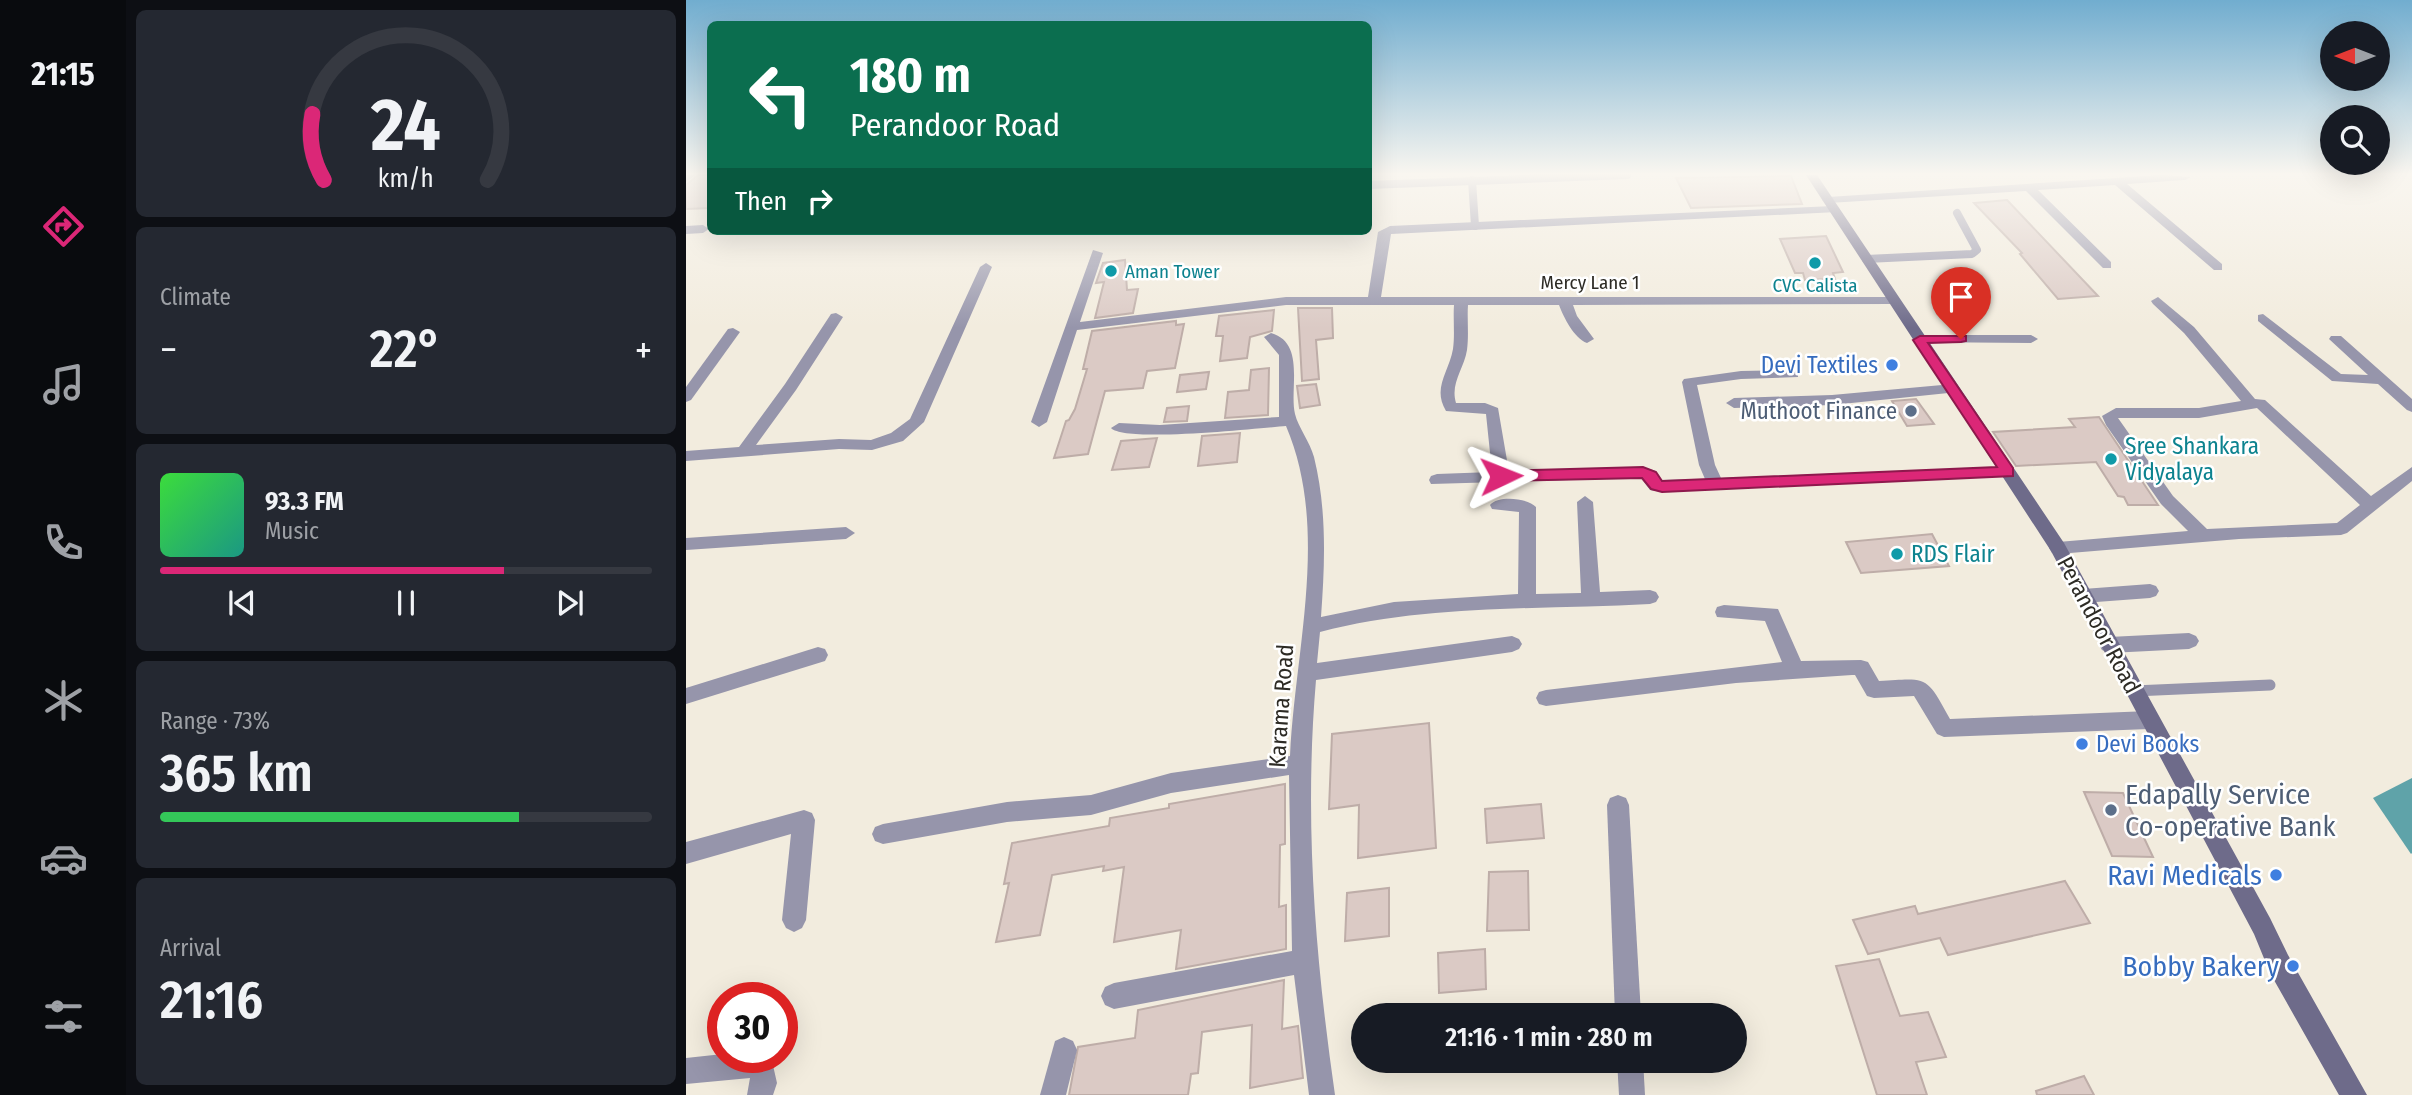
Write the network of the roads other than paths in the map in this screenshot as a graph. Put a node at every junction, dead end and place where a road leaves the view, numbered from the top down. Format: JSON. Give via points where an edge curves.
{"nodes":[{"id":1,"x":1473,"y":226,"type":"edge"},
{"id":2,"x":1844,"y":226,"type":"edge"},
{"id":3,"x":1963,"y":226,"type":"edge"},
{"id":4,"x":2068,"y":226,"type":"edge"},
{"id":5,"x":2170,"y":226,"type":"edge"},
{"id":6,"x":703,"y":229,"type":"dead end"},
{"id":7,"x":686,"y":230,"type":"edge"},
{"id":8,"x":1097,"y":253,"type":"dead end"},
{"id":9,"x":1866,"y":260,"type":"junction"},
{"id":10,"x":2107,"y":265,"type":"dead end"},
{"id":11,"x":986,"y":267,"type":"dead end"},
{"id":12,"x":2218,"y":267,"type":"dead end"},
{"id":13,"x":1374,"y":300,"type":"junction"},
{"id":14,"x":1893,"y":300,"type":"junction"},
{"id":15,"x":2158,"y":301,"type":"dead end"},
{"id":16,"x":1461,"y":302,"type":"junction"},
{"id":17,"x":1565,"y":302,"type":"junction"},
{"id":18,"x":836,"y":317,"type":"dead end"},
{"id":19,"x":2263,"y":318,"type":"dead end"},
{"id":20,"x":1072,"y":327,"type":"junction"},
{"id":21,"x":733,"y":332,"type":"dead end"},
{"id":22,"x":1271,"y":337,"type":"dead end"},
{"id":23,"x":1587,"y":339,"type":"dead end"},
{"id":24,"x":2031,"y":339,"type":"dead end"},
{"id":25,"x":2336,"y":339,"type":"dead end"},
{"id":26,"x":1920,"y":340,"type":"junction"},
{"id":27,"x":1793,"y":374,"type":"dead end"},
{"id":28,"x":2380,"y":380,"type":"junction"},
{"id":29,"x":1953,"y":389,"type":"junction"},
{"id":30,"x":686,"y":397,"type":"edge"},
{"id":31,"x":2250,"y":402,"type":"junction"},
{"id":32,"x":1734,"y":403,"type":"dead end"},
{"id":33,"x":2412,"y":407,"type":"edge"},
{"id":34,"x":1287,"y":421,"type":"junction"},
{"id":35,"x":1039,"y":422,"type":"dead end"},
{"id":36,"x":1119,"y":428,"type":"dead end"},
{"id":37,"x":743,"y":452,"type":"junction"},
{"id":38,"x":686,"y":456,"type":"edge"},
{"id":39,"x":2008,"y":472,"type":"junction"},
{"id":40,"x":2412,"y":473,"type":"edge"},
{"id":41,"x":1501,"y":476,"type":"junction"},
{"id":42,"x":1437,"y":480,"type":"dead end"},
{"id":43,"x":1716,"y":484,"type":"junction"},
{"id":44,"x":1585,"y":502,"type":"dead end"},
{"id":45,"x":1498,"y":505,"type":"dead end"},
{"id":46,"x":2371,"y":506,"type":"junction"},
{"id":47,"x":846,"y":533,"type":"dead end"},
{"id":48,"x":2203,"y":536,"type":"junction"},
{"id":49,"x":686,"y":544,"type":"edge"},
{"id":50,"x":2058,"y":548,"type":"junction"},
{"id":51,"x":2150,"y":591,"type":"dead end"},
{"id":52,"x":2083,"y":596,"type":"junction"},
{"id":53,"x":1650,"y":597,"type":"dead end"},
{"id":54,"x":1527,"y":600,"type":"junction"},
{"id":55,"x":1591,"y":601,"type":"junction"},
{"id":56,"x":1724,"y":612,"type":"dead end"},
{"id":57,"x":1311,"y":627,"type":"junction"},
{"id":58,"x":2189,"y":641,"type":"dead end"},
{"id":59,"x":1512,"y":644,"type":"dead end"},
{"id":60,"x":2109,"y":645,"type":"junction"},
{"id":61,"x":818,"y":655,"type":"dead end"},
{"id":62,"x":1794,"y":668,"type":"junction"},
{"id":63,"x":1306,"y":673,"type":"junction"},
{"id":64,"x":2270,"y":685,"type":"dead end"},
{"id":65,"x":2134,"y":691,"type":"junction"},
{"id":66,"x":686,"y":696,"type":"edge"},
{"id":67,"x":1546,"y":698,"type":"dead end"},
{"id":68,"x":2149,"y":720,"type":"junction"},
{"id":69,"x":1301,"y":764,"type":"junction"},
{"id":70,"x":1618,"y":805,"type":"dead end"},
{"id":71,"x":883,"y":834,"type":"dead end"},
{"id":72,"x":686,"y":853,"type":"edge"},
{"id":73,"x":794,"y":920,"type":"dead end"},
{"id":74,"x":1305,"y":961,"type":"junction"},
{"id":75,"x":1114,"y":996,"type":"dead end"},
{"id":76,"x":1627,"y":1003,"type":"edge"},
{"id":77,"x":1064,"y":1050,"type":"dead end"},
{"id":78,"x":686,"y":1070,"type":"edge"},
{"id":79,"x":1631,"y":1073,"type":"edge"},
{"id":80,"x":760,"y":1095,"type":"edge"},
{"id":81,"x":1053,"y":1095,"type":"edge"},
{"id":82,"x":1322,"y":1095,"type":"edge"},
{"id":83,"x":1632,"y":1095,"type":"edge"},
{"id":84,"x":2354,"y":1095,"type":"edge"}],
"edges":[{"from":1,"to":13,"type":"street","via":[[1384,232]]},
{"from":2,"to":9,"type":"main road","name":"Perandoor Road"},
{"from":3,"to":9,"type":"lane","via":[[1977,250],[1972,254]]},
{"from":4,"to":10,"type":"street"},
{"from":5,"to":12,"type":"street"},
{"from":6,"to":7,"type":"street"},
{"from":8,"to":20,"type":"street"},
{"from":9,"to":14,"type":"main road","name":"Perandoor Road"},
{"from":11,"to":37,"type":"street","via":[[916,422],[897,437],[872,445]]},
{"from":13,"to":16,"type":"street","name":"Mercy Lane 1"},
{"from":13,"to":20,"type":"street","name":"Mercy Lane 1","via":[[1286,301]]},
{"from":14,"to":17,"type":"street","name":"Mercy Lane 1"},
{"from":14,"to":26,"type":"main road","name":"Perandoor Road"},
{"from":15,"to":31,"type":"street"},
{"from":16,"to":17,"type":"street","name":"Mercy Lane 1"},
{"from":16,"to":41,"type":"street","via":[[1460,351],[1447,382],[1448,404],[1457,409],[1493,411]]},
{"from":17,"to":23,"type":"street"},
{"from":18,"to":37,"type":"street"},
{"from":19,"to":28,"type":"street","via":[[2337,378]]},
{"from":20,"to":35,"type":"street"},
{"from":21,"to":30,"type":"street"},
{"from":22,"to":34,"type":"street","via":[[1286,354]]},
{"from":24,"to":26,"type":"street"},
{"from":25,"to":28,"type":"street"},
{"from":26,"to":29,"type":"main road","name":"Perandoor Road"},
{"from":27,"to":43,"type":"street","via":[[1689,382],[1707,465]]},
{"from":28,"to":33,"type":"street"},
{"from":29,"to":32,"type":"street"},
{"from":29,"to":39,"type":"main road","name":"Perandoor Road"},
{"from":31,"to":46,"type":"street","via":[[2272,412]]},
{"from":31,"to":48,"type":"street","via":[[2199,413],[2110,416],[2150,479]]},
{"from":34,"to":36,"type":"street"},
{"from":34,"to":57,"type":"street","name":"Karama Road","via":[[1293,423],[1306,462],[1313,509],[1316,586]]},
{"from":37,"to":38,"type":"street"},
{"from":39,"to":43,"type":"street"},
{"from":39,"to":50,"type":"main road","name":"Perandoor Road"},
{"from":40,"to":46,"type":"street"},
{"from":41,"to":42,"type":"street"},
{"from":41,"to":43,"type":"street","via":[[1643,472],[1662,486]]},
{"from":44,"to":55,"type":"street"},
{"from":45,"to":54,"type":"street","via":[[1528,507]]},
{"from":46,"to":48,"type":"street","via":[[2340,528]]},
{"from":47,"to":49,"type":"street"},
{"from":48,"to":50,"type":"street"},
{"from":50,"to":52,"type":"main road","name":"Perandoor Road"},
{"from":51,"to":52,"type":"street"},
{"from":52,"to":60,"type":"main road","name":"Perandoor Road"},
{"from":53,"to":55,"type":"street"},
{"from":54,"to":55,"type":"street"},
{"from":54,"to":57,"type":"street","via":[[1422,605]]},
{"from":56,"to":62,"type":"street","via":[[1771,614]]},
{"from":57,"to":63,"type":"street","name":"Karama Road"},
{"from":58,"to":60,"type":"street"},
{"from":59,"to":63,"type":"street"},
{"from":60,"to":65,"type":"main road","name":"Perandoor Road"},
{"from":61,"to":66,"type":"street"},
{"from":62,"to":67,"type":"street"},
{"from":62,"to":68,"type":"street","via":[[1861,668],[1874,690],[1918,687],[1944,728]]},
{"from":63,"to":69,"type":"street","name":"Karama Road"},
{"from":64,"to":65,"type":"lane"},
{"from":65,"to":68,"type":"main road","name":"Perandoor Road"},
{"from":68,"to":84,"type":"main road","name":"Perandoor Road"},
{"from":69,"to":71,"type":"street","via":[[1171,783],[1091,805],[1007,812]]},
{"from":69,"to":74,"type":"street","name":"Karama Road"},
{"from":70,"to":76,"type":"street"},
{"from":72,"to":73,"type":"street","via":[[804,820]]},
{"from":74,"to":75,"type":"street"},
{"from":74,"to":82,"type":"street","name":"Karama Road"},
{"from":77,"to":81,"type":"street"},
{"from":78,"to":80,"type":"street","via":[[751,1065],[763,1070]]},
{"from":79,"to":83,"type":"street"}]}
